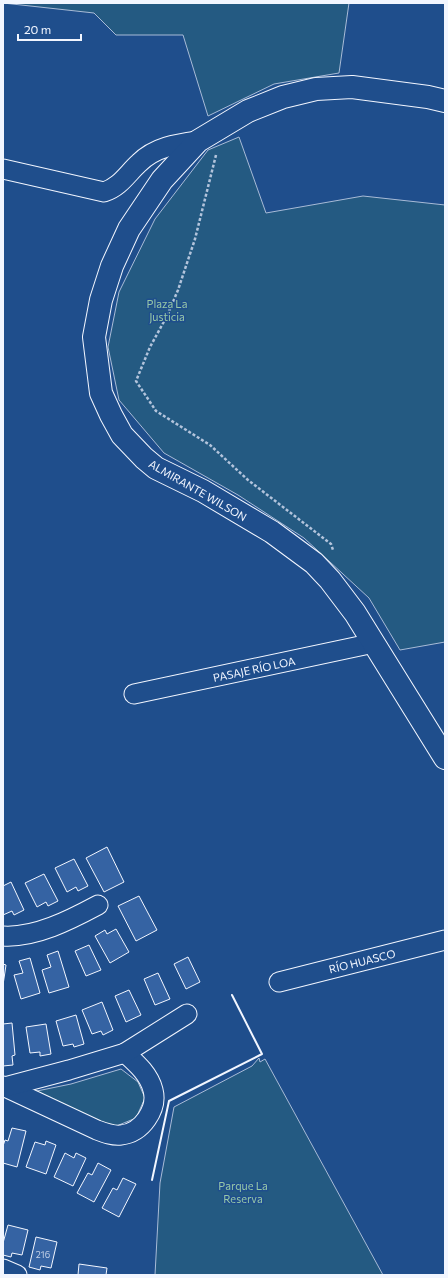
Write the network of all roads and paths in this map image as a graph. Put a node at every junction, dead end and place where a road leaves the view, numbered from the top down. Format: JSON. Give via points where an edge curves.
{"nodes":[{"id":1,"x":445,"y":101,"type":"edge"},
{"id":2,"x":220,"y":127,"type":"junction"},
{"id":3,"x":198,"y":141,"type":"junction"},
{"id":4,"x":3,"y":169,"type":"edge"},
{"id":5,"x":334,"y":551,"type":"dead end"},
{"id":6,"x":374,"y":643,"type":"junction"},
{"id":7,"x":134,"y":694,"type":"dead end"},
{"id":8,"x":445,"y":758,"type":"edge"},
{"id":9,"x":98,"y":905,"type":"dead end"},
{"id":10,"x":3,"y":936,"type":"edge"},
{"id":11,"x":445,"y":940,"type":"edge"},
{"id":12,"x":279,"y":982,"type":"dead end"},
{"id":13,"x":187,"y":1014,"type":"dead end"},
{"id":14,"x":125,"y":1053,"type":"junction"},
{"id":15,"x":4,"y":1087,"type":"edge"},
{"id":16,"x":3,"y":1269,"type":"edge"},
{"id":17,"x":17,"y":1275,"type":"edge"}],
"edges":[{"from":1,"to":2,"type":"street","name":"ALMIRANTE WILSON","via":[[352,87],[316,89],[283,97],[248,111]]},
{"from":2,"to":3,"type":"street","name":"ALMIRANTE WILSON"},
{"from":2,"to":5,"type":"path","via":[[214,164],[178,290],[136,381],[156,411],[210,445],[248,480],[331,544]]},
{"from":3,"to":4,"type":"street","via":[[152,152],[138,163],[118,186],[104,192]]},
{"from":3,"to":6,"type":"street","name":"ALMIRANTE WILSON","via":[[158,186],[129,229],[112,266],[101,300],[94,338],[101,393],[122,435],[144,458],[156,468],[202,491],[272,532],[314,563],[355,613]]},
{"from":6,"to":7,"type":"street","name":"PASAJE RÍO LOA"},
{"from":6,"to":8,"type":"street","name":"ALMIRANTE WILSON"},
{"from":9,"to":10,"type":"street","via":[[43,930],[11,937]]},
{"from":11,"to":12,"type":"street","name":"RÍO HUASCO"},
{"from":13,"to":14,"type":"street"},
{"from":14,"to":15,"type":"street"},
{"from":14,"to":15,"type":"street","via":[[143,1070],[153,1088],[155,1098],[147,1119],[136,1130],[122,1135],[97,1130]]},
{"from":16,"to":17,"type":"street"}]}
